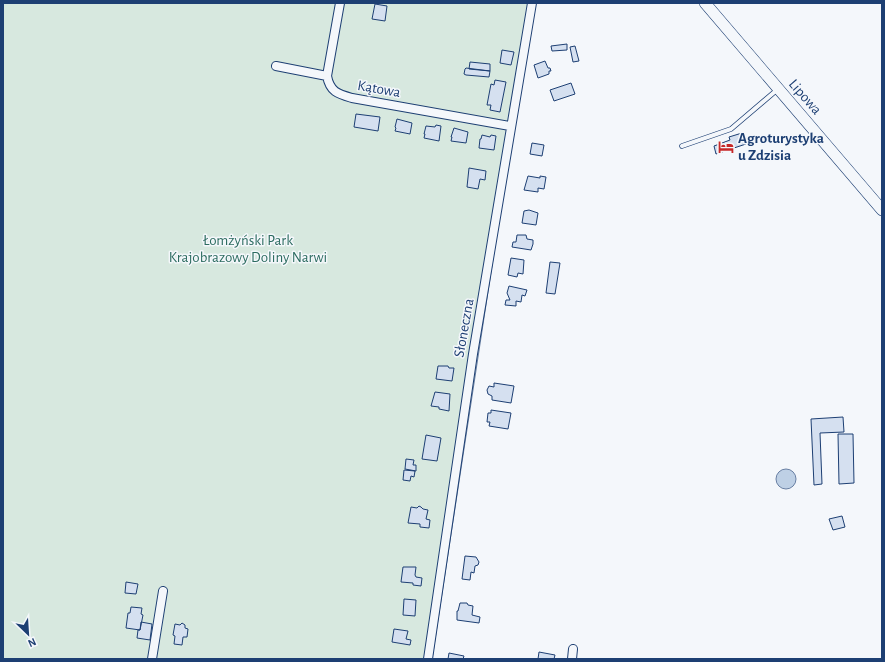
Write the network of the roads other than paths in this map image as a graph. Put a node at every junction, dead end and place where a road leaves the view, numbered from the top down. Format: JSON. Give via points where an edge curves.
{"nodes":[{"id":1,"x":340,"y":3,"type":"edge"},
{"id":2,"x":532,"y":3,"type":"edge"},
{"id":3,"x":705,"y":3,"type":"edge"},
{"id":4,"x":276,"y":66,"type":"dead end"},
{"id":5,"x":327,"y":76,"type":"junction"},
{"id":6,"x":779,"y":89,"type":"junction"},
{"id":7,"x":510,"y":126,"type":"junction"},
{"id":8,"x":682,"y":146,"type":"dead end"},
{"id":9,"x":882,"y":210,"type":"edge"},
{"id":10,"x":163,"y":591,"type":"dead end"},
{"id":11,"x":573,"y":649,"type":"dead end"},
{"id":12,"x":152,"y":659,"type":"edge"},
{"id":13,"x":428,"y":659,"type":"edge"},
{"id":14,"x":572,"y":659,"type":"edge"}],
"edges":[{"from":1,"to":5,"type":"street"},
{"from":2,"to":7,"type":"street","name":"Słoneczna"},
{"from":3,"to":6,"type":"main road","name":"Lipowa"},
{"from":4,"to":5,"type":"street"},
{"from":5,"to":7,"type":"street","name":"Kątowa","via":[[333,90],[352,98]]},
{"from":6,"to":8,"type":"lane","via":[[732,128]]},
{"from":6,"to":9,"type":"main road","name":"Lipowa"},
{"from":7,"to":13,"type":"street","name":"Słoneczna"},
{"from":10,"to":12,"type":"street"},
{"from":11,"to":14,"type":"street"}]}
